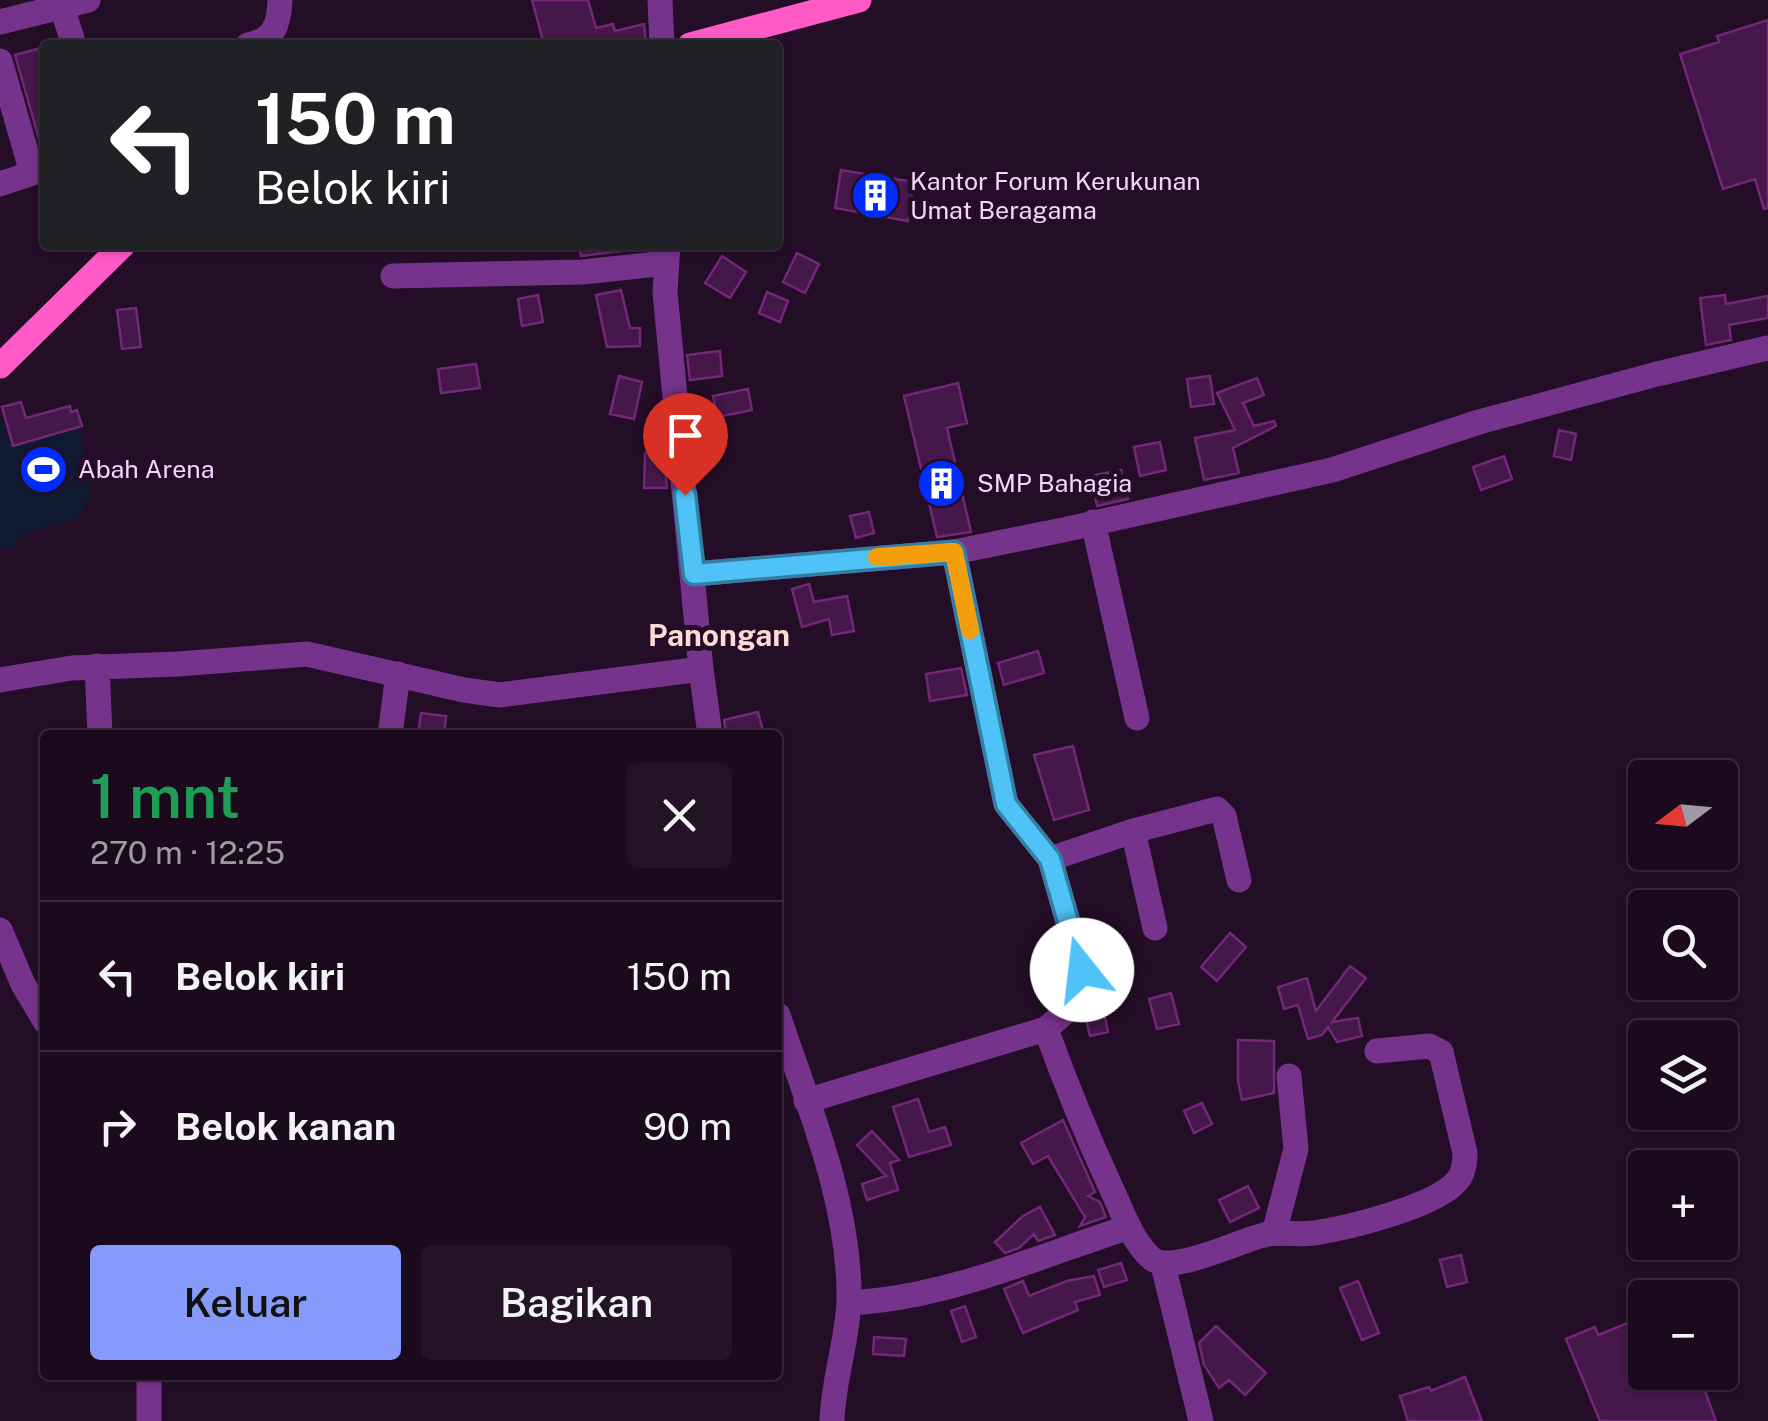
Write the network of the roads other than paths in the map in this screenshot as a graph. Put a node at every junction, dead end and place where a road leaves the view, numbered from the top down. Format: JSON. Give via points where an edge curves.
{"nodes":[{"id":1,"x":88,"y":0,"type":"edge"},
{"id":2,"x":280,"y":0,"type":"edge"},
{"id":3,"x":660,"y":0,"type":"edge"},
{"id":4,"x":860,"y":0,"type":"edge"},
{"id":5,"x":62,"y":7,"type":"junction"},
{"id":6,"x":0,"y":22,"type":"edge"},
{"id":7,"x":72,"y":40,"type":"edge"},
{"id":8,"x":263,"y":40,"type":"edge"},
{"id":9,"x":662,"y":40,"type":"edge"},
{"id":10,"x":709,"y":40,"type":"edge"},
{"id":11,"x":0,"y":61,"type":"edge"},
{"id":12,"x":39,"y":171,"type":"edge"},
{"id":13,"x":0,"y":184,"type":"edge"},
{"id":14,"x":118,"y":250,"type":"edge"},
{"id":15,"x":667,"y":254,"type":"edge"},
{"id":16,"x":393,"y":276,"type":"dead end"},
{"id":17,"x":1768,"y":348,"type":"edge"},
{"id":18,"x":0,"y":366,"type":"edge"},
{"id":19,"x":1094,"y":522,"type":"junction"},
{"id":20,"x":954,"y":552,"type":"junction"},
{"id":21,"x":694,"y":574,"type":"junction"},
{"id":22,"x":97,"y":666,"type":"junction"},
{"id":23,"x":701,"y":669,"type":"junction"},
{"id":24,"x":398,"y":674,"type":"junction"},
{"id":25,"x":0,"y":680,"type":"edge"},
{"id":26,"x":1137,"y":718,"type":"dead end"},
{"id":27,"x":100,"y":730,"type":"edge"},
{"id":28,"x":391,"y":730,"type":"edge"},
{"id":29,"x":709,"y":730,"type":"edge"},
{"id":30,"x":1133,"y":831,"type":"junction"},
{"id":31,"x":1050,"y":859,"type":"junction"},
{"id":32,"x":1239,"y":880,"type":"dead end"},
{"id":33,"x":1155,"y":928,"type":"dead end"},
{"id":34,"x":0,"y":930,"type":"edge"},
{"id":35,"x":40,"y":1013,"type":"edge"},
{"id":36,"x":782,"y":1027,"type":"edge"},
{"id":37,"x":1046,"y":1029,"type":"junction"},
{"id":38,"x":1377,"y":1050,"type":"dead end"},
{"id":39,"x":1289,"y":1076,"type":"dead end"},
{"id":40,"x":806,"y":1101,"type":"junction"},
{"id":41,"x":1128,"y":1227,"type":"junction"},
{"id":42,"x":1274,"y":1233,"type":"junction"},
{"id":43,"x":1162,"y":1264,"type":"junction"},
{"id":44,"x":849,"y":1303,"type":"junction"},
{"id":45,"x":149,"y":1380,"type":"edge"},
{"id":46,"x":149,"y":1421,"type":"edge"},
{"id":47,"x":832,"y":1421,"type":"edge"},
{"id":48,"x":1201,"y":1421,"type":"edge"}],
"edges":[{"from":1,"to":5,"type":"street"},
{"from":2,"to":8,"type":"street","via":[[279,22]]},
{"from":3,"to":9,"type":"street"},
{"from":4,"to":10,"type":"main road"},
{"from":5,"to":6,"type":"street"},
{"from":5,"to":7,"type":"street"},
{"from":11,"to":12,"type":"street"},
{"from":12,"to":13,"type":"street"},
{"from":14,"to":18,"type":"main road"},
{"from":15,"to":16,"type":"street","via":[[583,272]]},
{"from":15,"to":21,"type":"street","via":[[665,292]]},
{"from":17,"to":19,"type":"street","via":[[1479,422],[1332,470]]},
{"from":19,"to":20,"type":"street"},
{"from":19,"to":26,"type":"street"},
{"from":20,"to":21,"type":"street"},
{"from":20,"to":31,"type":"street","via":[[1006,804]]},
{"from":21,"to":23,"type":"street"},
{"from":22,"to":24,"type":"street","via":[[307,654]]},
{"from":22,"to":25,"type":"street"},
{"from":22,"to":27,"type":"street"},
{"from":23,"to":24,"type":"street","via":[[500,695]]},
{"from":23,"to":29,"type":"street"},
{"from":24,"to":28,"type":"street"},
{"from":30,"to":31,"type":"street"},
{"from":30,"to":32,"type":"street","via":[[1217,808]]},
{"from":30,"to":33,"type":"street"},
{"from":31,"to":37,"type":"street","via":[[1084,979],[1072,1006]]},
{"from":34,"to":35,"type":"street"},
{"from":36,"to":40,"type":"street"},
{"from":37,"to":40,"type":"street"},
{"from":37,"to":41,"type":"street"},
{"from":38,"to":42,"type":"street","via":[[1429,1046],[1441,1052],[1466,1152],[1461,1174],[1426,1201],[1374,1218],[1313,1233]]},
{"from":39,"to":42,"type":"street","via":[[1296,1148]]},
{"from":40,"to":44,"type":"street","via":[[839,1210]]},
{"from":41,"to":43,"type":"street"},
{"from":41,"to":44,"type":"street","via":[[938,1291]]},
{"from":42,"to":43,"type":"street"},
{"from":43,"to":48,"type":"street"},
{"from":44,"to":47,"type":"street"},
{"from":45,"to":46,"type":"street"}]}
